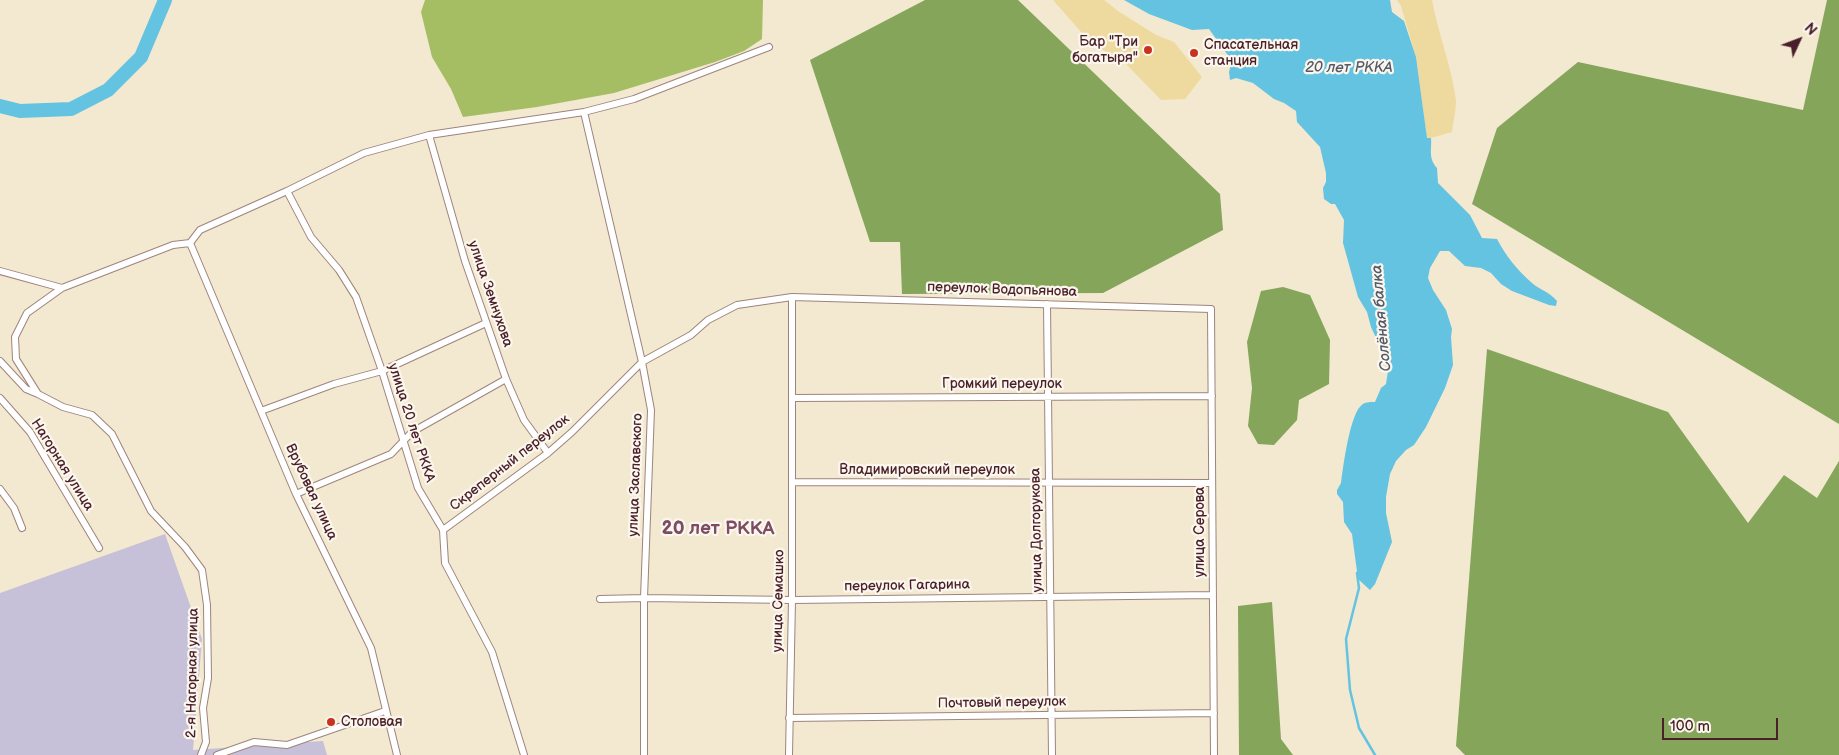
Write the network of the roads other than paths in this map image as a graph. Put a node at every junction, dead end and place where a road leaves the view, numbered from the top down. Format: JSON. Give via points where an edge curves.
{"nodes":[{"id":1,"x":769,"y":47,"type":"dead end"},
{"id":2,"x":584,"y":112,"type":"junction"},
{"id":3,"x":429,"y":135,"type":"junction"},
{"id":4,"x":287,"y":191,"type":"junction"},
{"id":5,"x":190,"y":243,"type":"junction"},
{"id":6,"x":0,"y":271,"type":"edge"},
{"id":7,"x":62,"y":288,"type":"junction"},
{"id":8,"x":792,"y":297,"type":"junction"},
{"id":9,"x":1047,"y":304,"type":"junction"},
{"id":10,"x":1211,"y":309,"type":"joint"},
{"id":11,"x":486,"y":323,"type":"junction"},
{"id":12,"x":0,"y":361,"type":"edge"},
{"id":13,"x":642,"y":362,"type":"junction"},
{"id":14,"x":382,"y":371,"type":"junction"},
{"id":15,"x":506,"y":379,"type":"junction"},
{"id":16,"x":38,"y":394,"type":"junction"},
{"id":17,"x":1048,"y":396,"type":"junction"},
{"id":18,"x":1212,"y":396,"type":"junction"},
{"id":19,"x":0,"y":398,"type":"edge"},
{"id":20,"x":792,"y":398,"type":"junction"},
{"id":21,"x":261,"y":411,"type":"junction"},
{"id":22,"x":403,"y":442,"type":"junction"},
{"id":23,"x":548,"y":453,"type":"junction"},
{"id":24,"x":792,"y":482,"type":"junction"},
{"id":25,"x":1049,"y":483,"type":"junction"},
{"id":26,"x":1212,"y":483,"type":"junction"},
{"id":27,"x":0,"y":489,"type":"edge"},
{"id":28,"x":296,"y":494,"type":"junction"},
{"id":29,"x":22,"y":528,"type":"dead end"},
{"id":30,"x":443,"y":530,"type":"junction"},
{"id":31,"x":99,"y":548,"type":"dead end"},
{"id":32,"x":1213,"y":595,"type":"junction"},
{"id":33,"x":1050,"y":597,"type":"junction"},
{"id":34,"x":644,"y":598,"type":"junction"},
{"id":35,"x":600,"y":599,"type":"dead end"},
{"id":36,"x":792,"y":600,"type":"junction"},
{"id":37,"x":386,"y":710,"type":"junction"},
{"id":38,"x":1214,"y":713,"type":"junction"},
{"id":39,"x":1052,"y":715,"type":"junction"},
{"id":40,"x":790,"y":718,"type":"junction"},
{"id":41,"x":201,"y":755,"type":"edge"},
{"id":42,"x":216,"y":755,"type":"edge"},
{"id":43,"x":397,"y":755,"type":"edge"},
{"id":44,"x":524,"y":755,"type":"edge"},
{"id":45,"x":644,"y":755,"type":"edge"},
{"id":46,"x":788,"y":755,"type":"edge"},
{"id":47,"x":1052,"y":755,"type":"edge"},
{"id":48,"x":1214,"y":755,"type":"edge"}],
"edges":[{"from":1,"to":2,"type":"street","via":[[634,99]]},
{"from":2,"to":3,"type":"street"},
{"from":2,"to":13,"type":"street","name":"улица Заславского"},
{"from":3,"to":4,"type":"street","via":[[364,153]]},
{"from":3,"to":11,"type":"street","name":"улица Земнухова"},
{"from":4,"to":5,"type":"street","via":[[200,230]]},
{"from":4,"to":14,"type":"street","name":"улица 20 лет РККА","via":[[310,237],[339,270],[356,297]]},
{"from":5,"to":7,"type":"street","via":[[173,245]]},
{"from":5,"to":21,"type":"street","name":"Врубовая улица"},
{"from":6,"to":7,"type":"street"},
{"from":7,"to":16,"type":"street","via":[[27,313],[16,337],[16,359]]},
{"from":8,"to":9,"type":"street","name":"переулок Водопьянова"},
{"from":8,"to":13,"type":"street","name":"Скреперный переулок","via":[[737,305]]},
{"from":8,"to":20,"type":"street","name":"улица Семашко"},
{"from":9,"to":10,"type":"street","name":"переулок Водопьянова"},
{"from":9,"to":17,"type":"street","name":"улица Долгорукова"},
{"from":10,"to":18,"type":"street","name":"улица Серова"},
{"from":11,"to":14,"type":"street"},
{"from":11,"to":15,"type":"street","name":"улица Земнухова"},
{"from":12,"to":16,"type":"street","name":"2-я Нагорная улица","via":[[26,389]]},
{"from":13,"to":23,"type":"street","name":"Скреперный переулок"},
{"from":13,"to":34,"type":"street","name":"улица Заславского","via":[[651,410]]},
{"from":14,"to":21,"type":"street","via":[[334,384]]},
{"from":14,"to":22,"type":"street","name":"улица 20 лет РККА"},
{"from":15,"to":22,"type":"street","via":[[412,432]]},
{"from":15,"to":23,"type":"street","name":"улица Земнухова","via":[[524,420]]},
{"from":16,"to":41,"type":"street","name":"2-я Нагорная улица","via":[[63,407],[92,415],[112,434],[151,511],[202,570],[208,605],[208,678],[203,708],[206,742]]},
{"from":17,"to":18,"type":"street","name":"Громкий переулок"},
{"from":17,"to":20,"type":"street","name":"Громкий переулок"},
{"from":17,"to":25,"type":"street","name":"улица Долгорукова"},
{"from":18,"to":26,"type":"street","name":"улица Серова"},
{"from":19,"to":31,"type":"street","name":"Нагорная улица","via":[[30,432]]},
{"from":20,"to":24,"type":"street","name":"улица Семашко"},
{"from":21,"to":28,"type":"street","name":"Врубовая улица"},
{"from":22,"to":28,"type":"street","via":[[391,454]]},
{"from":22,"to":30,"type":"street","name":"улица 20 лет РККА","via":[[418,488]]},
{"from":23,"to":30,"type":"street","name":"Скреперный переулок"},
{"from":24,"to":25,"type":"street","name":"Владимировский переулок"},
{"from":24,"to":36,"type":"street","name":"улица Семашко"},
{"from":25,"to":26,"type":"street","name":"Владимировский переулок"},
{"from":25,"to":33,"type":"street","name":"улица Долгорукова"},
{"from":26,"to":32,"type":"street","name":"улица Серова"},
{"from":27,"to":29,"type":"street","via":[[14,508]]},
{"from":28,"to":37,"type":"street","name":"Врубовая улица","via":[[370,648]]},
{"from":30,"to":44,"type":"street","name":"улица 20 лет РККА","via":[[445,563],[492,652]]},
{"from":32,"to":33,"type":"street","name":"переулок Гагарина"},
{"from":32,"to":38,"type":"street","name":"улица Серова"},
{"from":33,"to":36,"type":"street","name":"переулок Гагарина"},
{"from":33,"to":39,"type":"street","name":"улица Долгорукова"},
{"from":34,"to":35,"type":"street","name":"переулок Гагарина"},
{"from":34,"to":36,"type":"street","name":"переулок Гагарина"},
{"from":34,"to":45,"type":"street","name":"улица Заславского"},
{"from":36,"to":40,"type":"street","name":"улица Семашко"},
{"from":37,"to":42,"type":"street","via":[[287,745],[254,742]]},
{"from":37,"to":43,"type":"street","name":"Врубовая улица"},
{"from":38,"to":39,"type":"street","name":"Почтовый переулок"},
{"from":38,"to":48,"type":"street","name":"улица Серова"},
{"from":39,"to":40,"type":"street","name":"Почтовый переулок"},
{"from":39,"to":47,"type":"street","name":"улица Долгорукова"},
{"from":40,"to":46,"type":"street","name":"улица Семашко"}]}
